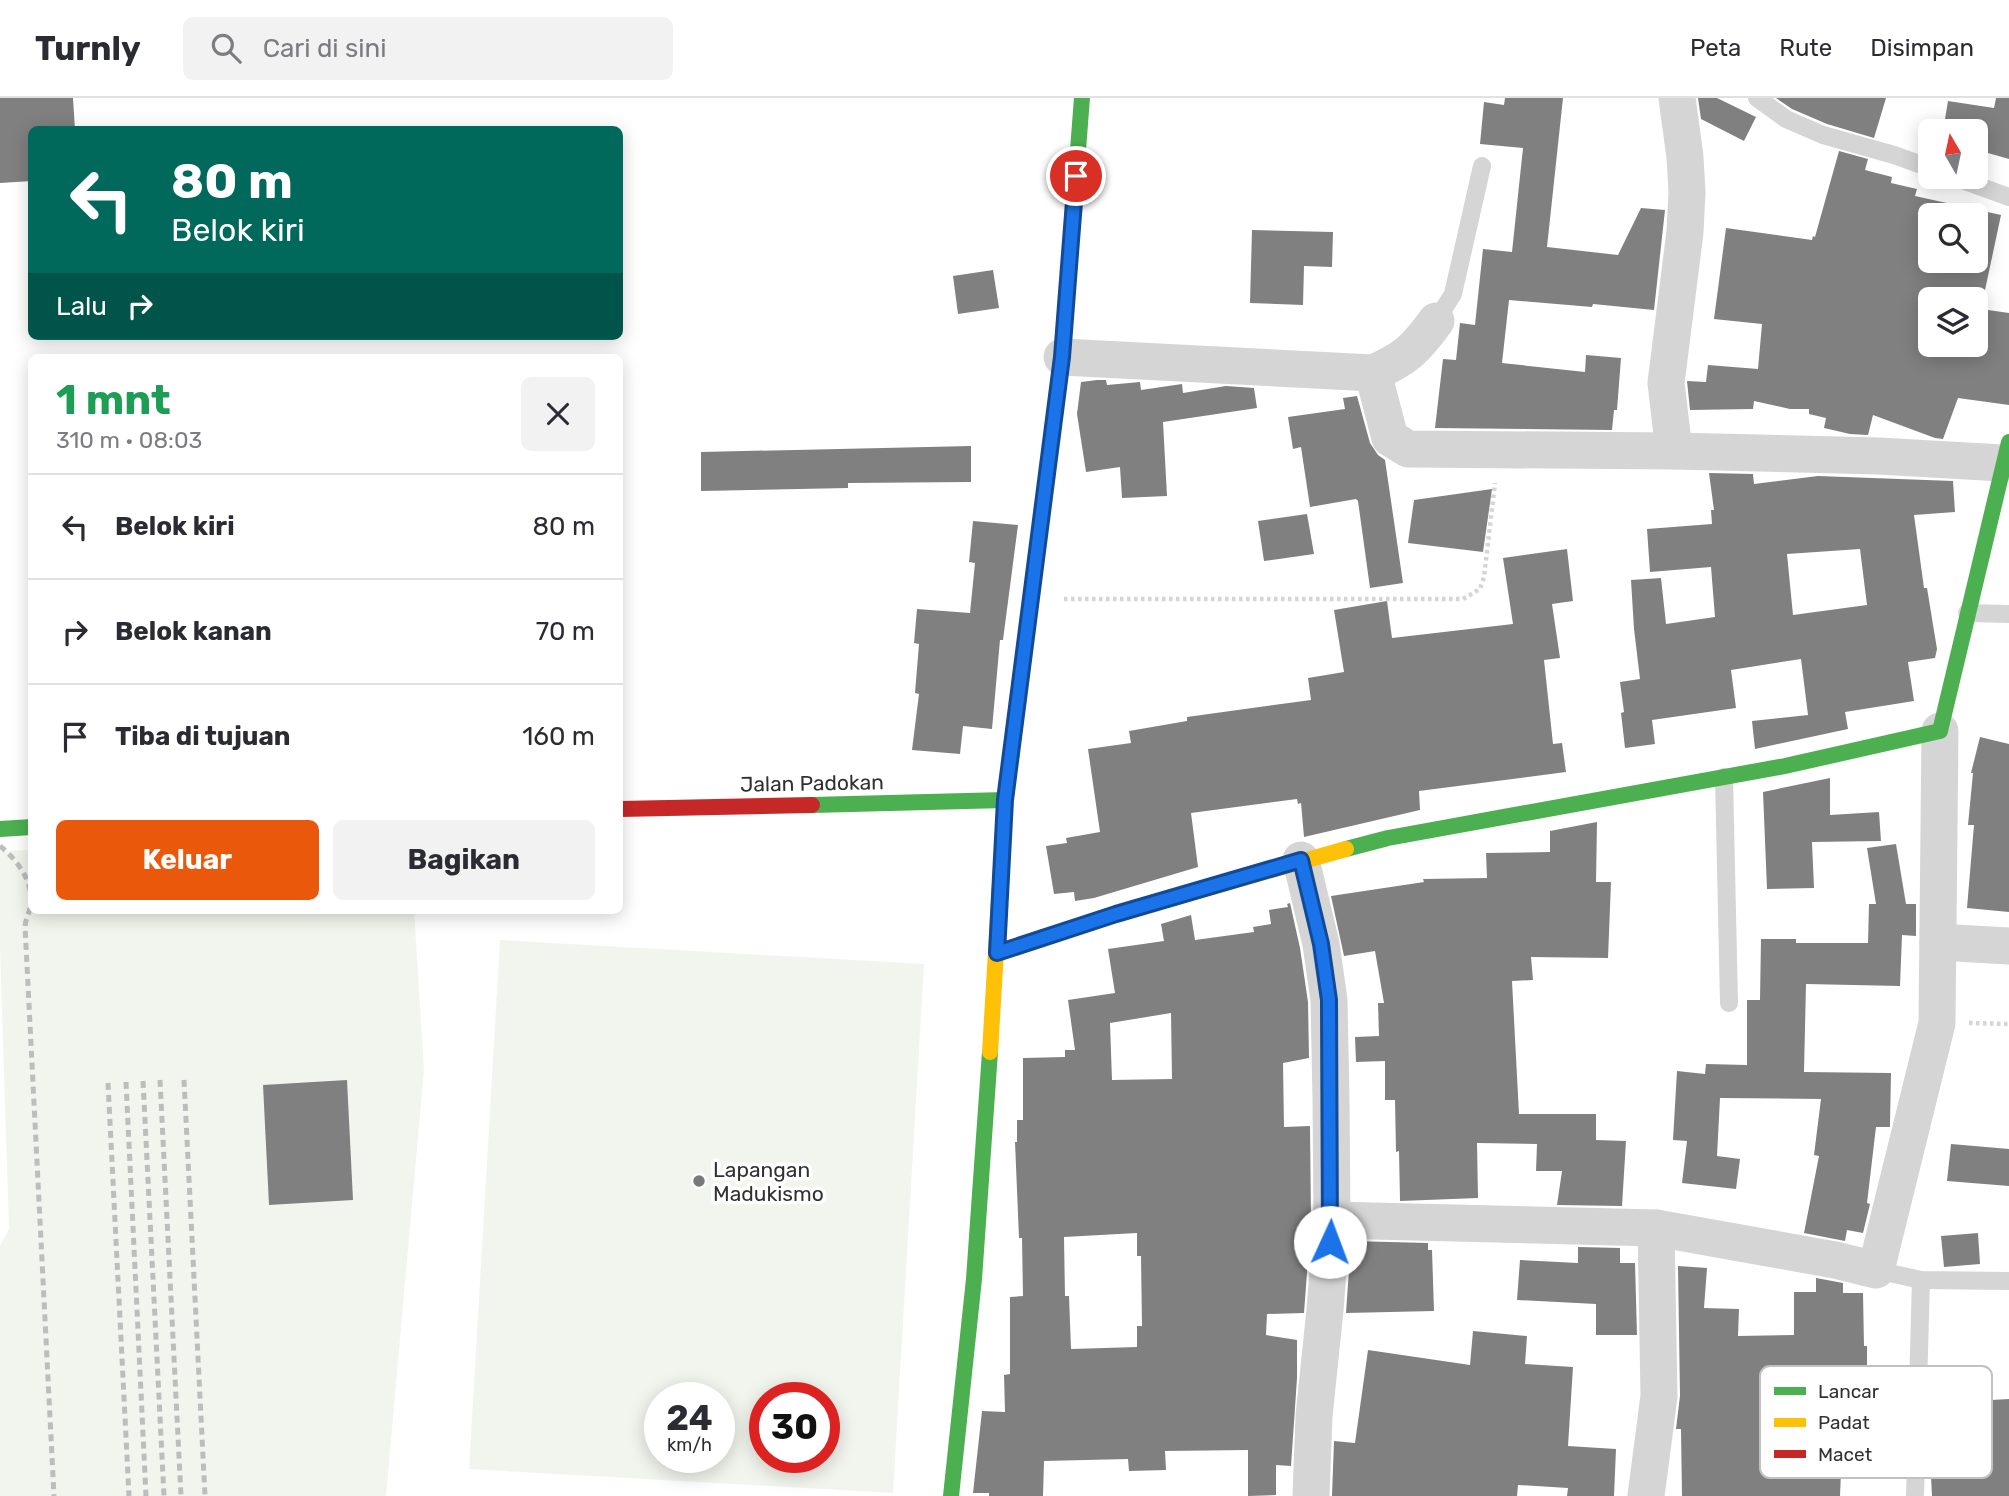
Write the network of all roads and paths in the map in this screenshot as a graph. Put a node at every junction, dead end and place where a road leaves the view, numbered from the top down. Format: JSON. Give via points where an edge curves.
{"nodes":[{"id":1,"x":1082,"y":98,"type":"edge"},
{"id":2,"x":1677,"y":98,"type":"edge"},
{"id":3,"x":1758,"y":98,"type":"edge"},
{"id":4,"x":1918,"y":164,"type":"edge"},
{"id":5,"x":1482,"y":166,"type":"dead end"},
{"id":6,"x":1987,"y":189,"type":"edge"},
{"id":7,"x":2009,"y":197,"type":"edge"},
{"id":8,"x":1436,"y":321,"type":"joint"},
{"id":9,"x":1062,"y":357,"type":"junction"},
{"id":10,"x":1373,"y":373,"type":"junction"},
{"id":11,"x":1499,"y":450,"type":"junction"},
{"id":12,"x":1674,"y":451,"type":"junction"},
{"id":13,"x":2006,"y":452,"type":"edge"},
{"id":14,"x":1031,"y":599,"type":"junction"},
{"id":15,"x":1967,"y":613,"type":"junction"},
{"id":16,"x":2009,"y":614,"type":"edge"},
{"id":17,"x":1940,"y":731,"type":"junction"},
{"id":18,"x":1724,"y":777,"type":"junction"},
{"id":19,"x":1005,"y":800,"type":"junction"},
{"id":20,"x":623,"y":809,"type":"edge"},
{"id":21,"x":28,"y":827,"type":"edge"},
{"id":22,"x":0,"y":829,"type":"edge"},
{"id":23,"x":1301,"y":860,"type":"junction"},
{"id":24,"x":1938,"y":942,"type":"junction"},
{"id":25,"x":2009,"y":946,"type":"edge"},
{"id":26,"x":997,"y":953,"type":"junction"},
{"id":27,"x":1729,"y":1003,"type":"dead end"},
{"id":28,"x":1332,"y":1220,"type":"junction"},
{"id":29,"x":1656,"y":1228,"type":"junction"},
{"id":30,"x":1875,"y":1270,"type":"junction"},
{"id":31,"x":1921,"y":1280,"type":"junction"},
{"id":32,"x":2009,"y":1282,"type":"edge"},
{"id":33,"x":1919,"y":1366,"type":"edge"},
{"id":34,"x":1916,"y":1478,"type":"edge"},
{"id":35,"x":951,"y":1496,"type":"edge"},
{"id":36,"x":1311,"y":1496,"type":"edge"},
{"id":37,"x":1646,"y":1496,"type":"edge"},
{"id":38,"x":1915,"y":1496,"type":"edge"}],
"edges":[{"from":1,"to":9,"type":"street"},
{"from":2,"to":12,"type":"street","via":[[1687,192],[1666,383]]},
{"from":3,"to":4,"type":"lane","via":[[1786,118],[1823,135]]},
{"from":5,"to":8,"type":"lane","via":[[1453,293]]},
{"from":6,"to":7,"type":"lane"},
{"from":8,"to":10,"type":"street","via":[[1405,358]]},
{"from":9,"to":10,"type":"street"},
{"from":9,"to":14,"type":"street"},
{"from":10,"to":11,"type":"street","via":[[1390,438],[1397,444],[1420,450]]},
{"from":11,"to":12,"type":"street"},
{"from":11,"to":14,"type":"path","via":[[1485,577],[1480,589],[1463,599]]},
{"from":12,"to":13,"type":"street","via":[[1879,456]]},
{"from":13,"to":15,"type":"street"},
{"from":14,"to":19,"type":"street"},
{"from":15,"to":16,"type":"lane"},
{"from":15,"to":17,"type":"street"},
{"from":17,"to":18,"type":"street"},
{"from":17,"to":24,"type":"street"},
{"from":18,"to":23,"type":"street","via":[[1388,838]]},
{"from":18,"to":27,"type":"lane"},
{"from":19,"to":20,"type":"street","name":"Jalan Padokan"},
{"from":19,"to":26,"type":"street"},
{"from":21,"to":22,"type":"street"},
{"from":23,"to":26,"type":"street"},
{"from":23,"to":28,"type":"street","via":[[1329,1000]]},
{"from":24,"to":25,"type":"street"},
{"from":24,"to":30,"type":"street","via":[[1937,1023]]},
{"from":26,"to":35,"type":"street","via":[[974,1279]]},
{"from":28,"to":29,"type":"street"},
{"from":28,"to":36,"type":"street"},
{"from":29,"to":30,"type":"street"},
{"from":29,"to":37,"type":"street","via":[[1659,1396]]},
{"from":30,"to":31,"type":"lane"},
{"from":31,"to":32,"type":"lane"},
{"from":31,"to":33,"type":"lane"},
{"from":34,"to":38,"type":"lane"}]}
